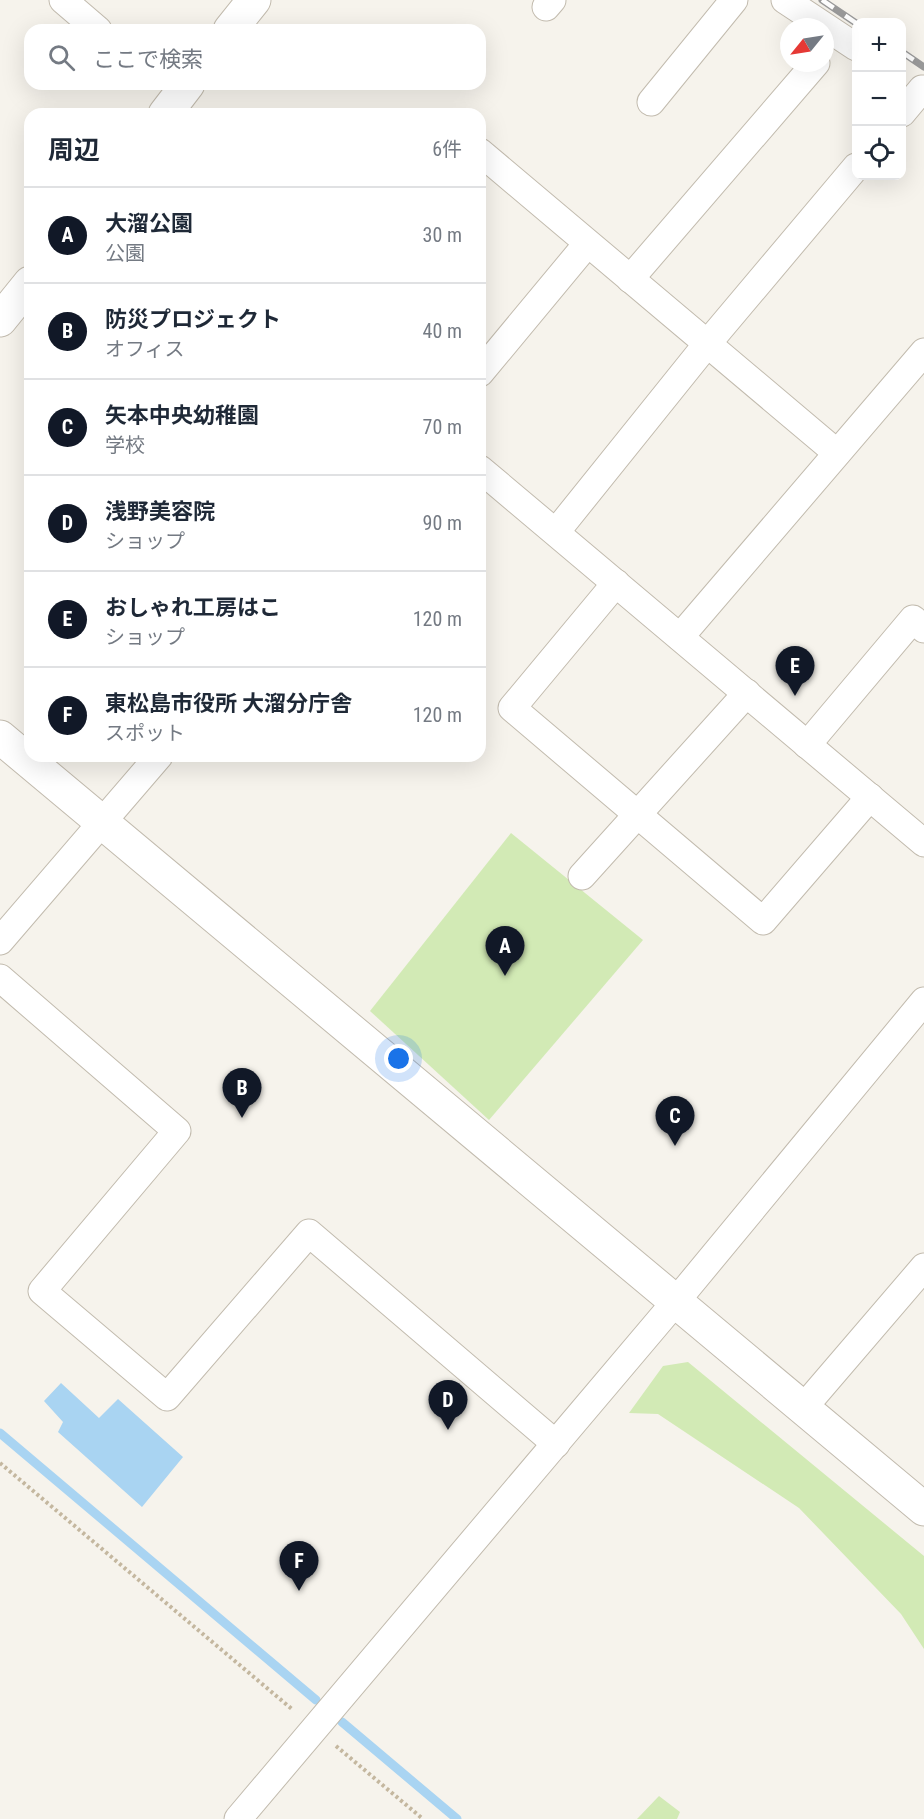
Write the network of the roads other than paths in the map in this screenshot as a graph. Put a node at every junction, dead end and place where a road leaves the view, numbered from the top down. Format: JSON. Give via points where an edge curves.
{"nodes":[{"id":1,"x":63,"y":0,"type":"edge"},
{"id":2,"x":254,"y":0,"type":"edge"},
{"id":3,"x":734,"y":0,"type":"edge"},
{"id":4,"x":785,"y":0,"type":"edge"},
{"id":5,"x":91,"y":24,"type":"edge"},
{"id":6,"x":235,"y":24,"type":"edge"},
{"id":7,"x":840,"y":45,"type":"edge"},
{"id":8,"x":808,"y":72,"type":"edge"},
{"id":9,"x":916,"y":85,"type":"edge"},
{"id":10,"x":651,"y":102,"type":"dead end"},
{"id":11,"x":906,"y":105,"type":"edge"},
{"id":12,"x":486,"y":157,"type":"edge"},
{"id":13,"x":852,"y":172,"type":"edge"},
{"id":14,"x":586,"y":244,"type":"junction"},
{"id":15,"x":630,"y":279,"type":"junction"},
{"id":16,"x":24,"y":290,"type":"edge"},
{"id":17,"x":0,"y":320,"type":"edge"},
{"id":18,"x":707,"y":344,"type":"junction"},
{"id":19,"x":924,"y":352,"type":"edge"},
{"id":20,"x":486,"y":366,"type":"edge"},
{"id":21,"x":837,"y":453,"type":"junction"},
{"id":22,"x":486,"y":474,"type":"edge"},
{"id":23,"x":556,"y":532,"type":"junction"},
{"id":24,"x":616,"y":583,"type":"junction"},
{"id":25,"x":924,"y":628,"type":"edge"},
{"id":26,"x":680,"y":637,"type":"junction"},
{"id":27,"x":747,"y":693,"type":"junction"},
{"id":28,"x":0,"y":737,"type":"edge"},
{"id":29,"x":807,"y":745,"type":"junction"},
{"id":30,"x":24,"y":757,"type":"edge"},
{"id":31,"x":30,"y":762,"type":"edge"},
{"id":32,"x":154,"y":762,"type":"edge"},
{"id":33,"x":870,"y":797,"type":"junction"},
{"id":34,"x":639,"y":814,"type":"junction"},
{"id":35,"x":103,"y":822,"type":"junction"},
{"id":36,"x":924,"y":843,"type":"edge"},
{"id":37,"x":582,"y":876,"type":"dead end"},
{"id":38,"x":0,"y":941,"type":"edge"},
{"id":39,"x":0,"y":978,"type":"edge"},
{"id":40,"x":924,"y":1001,"type":"edge"},
{"id":41,"x":924,"y":1267,"type":"edge"},
{"id":42,"x":677,"y":1300,"type":"junction"},
{"id":43,"x":804,"y":1407,"type":"junction"},
{"id":44,"x":556,"y":1444,"type":"junction"},
{"id":45,"x":924,"y":1509,"type":"edge"},
{"id":46,"x":238,"y":1819,"type":"edge"}],
"edges":[{"from":1,"to":5,"type":"street"},
{"from":2,"to":6,"type":"street"},
{"from":3,"to":10,"type":"street"},
{"from":4,"to":7,"type":"street"},
{"from":8,"to":15,"type":"street"},
{"from":9,"to":11,"type":"street"},
{"from":12,"to":14,"type":"street"},
{"from":13,"to":18,"type":"street"},
{"from":14,"to":15,"type":"street"},
{"from":14,"to":20,"type":"street"},
{"from":15,"to":18,"type":"street"},
{"from":16,"to":17,"type":"street"},
{"from":18,"to":21,"type":"street"},
{"from":18,"to":23,"type":"street"},
{"from":19,"to":21,"type":"street"},
{"from":21,"to":26,"type":"street"},
{"from":22,"to":23,"type":"street"},
{"from":23,"to":24,"type":"street"},
{"from":24,"to":26,"type":"street"},
{"from":24,"to":34,"type":"street","via":[[512,708]]},
{"from":25,"to":29,"type":"street","via":[[913,620]]},
{"from":26,"to":27,"type":"street"},
{"from":27,"to":29,"type":"street"},
{"from":27,"to":34,"type":"street"},
{"from":28,"to":30,"type":"street"},
{"from":29,"to":33,"type":"street"},
{"from":31,"to":35,"type":"street"},
{"from":32,"to":35,"type":"street"},
{"from":33,"to":34,"type":"street","via":[[763,921]]},
{"from":33,"to":36,"type":"street"},
{"from":34,"to":37,"type":"street"},
{"from":35,"to":38,"type":"street"},
{"from":35,"to":42,"type":"street"},
{"from":39,"to":44,"type":"street","via":[[177,1131],[42,1292],[167,1397],[309,1233]]},
{"from":40,"to":42,"type":"street"},
{"from":41,"to":43,"type":"street"},
{"from":42,"to":43,"type":"street"},
{"from":42,"to":44,"type":"street"},
{"from":43,"to":45,"type":"street"},
{"from":44,"to":46,"type":"street"}]}
